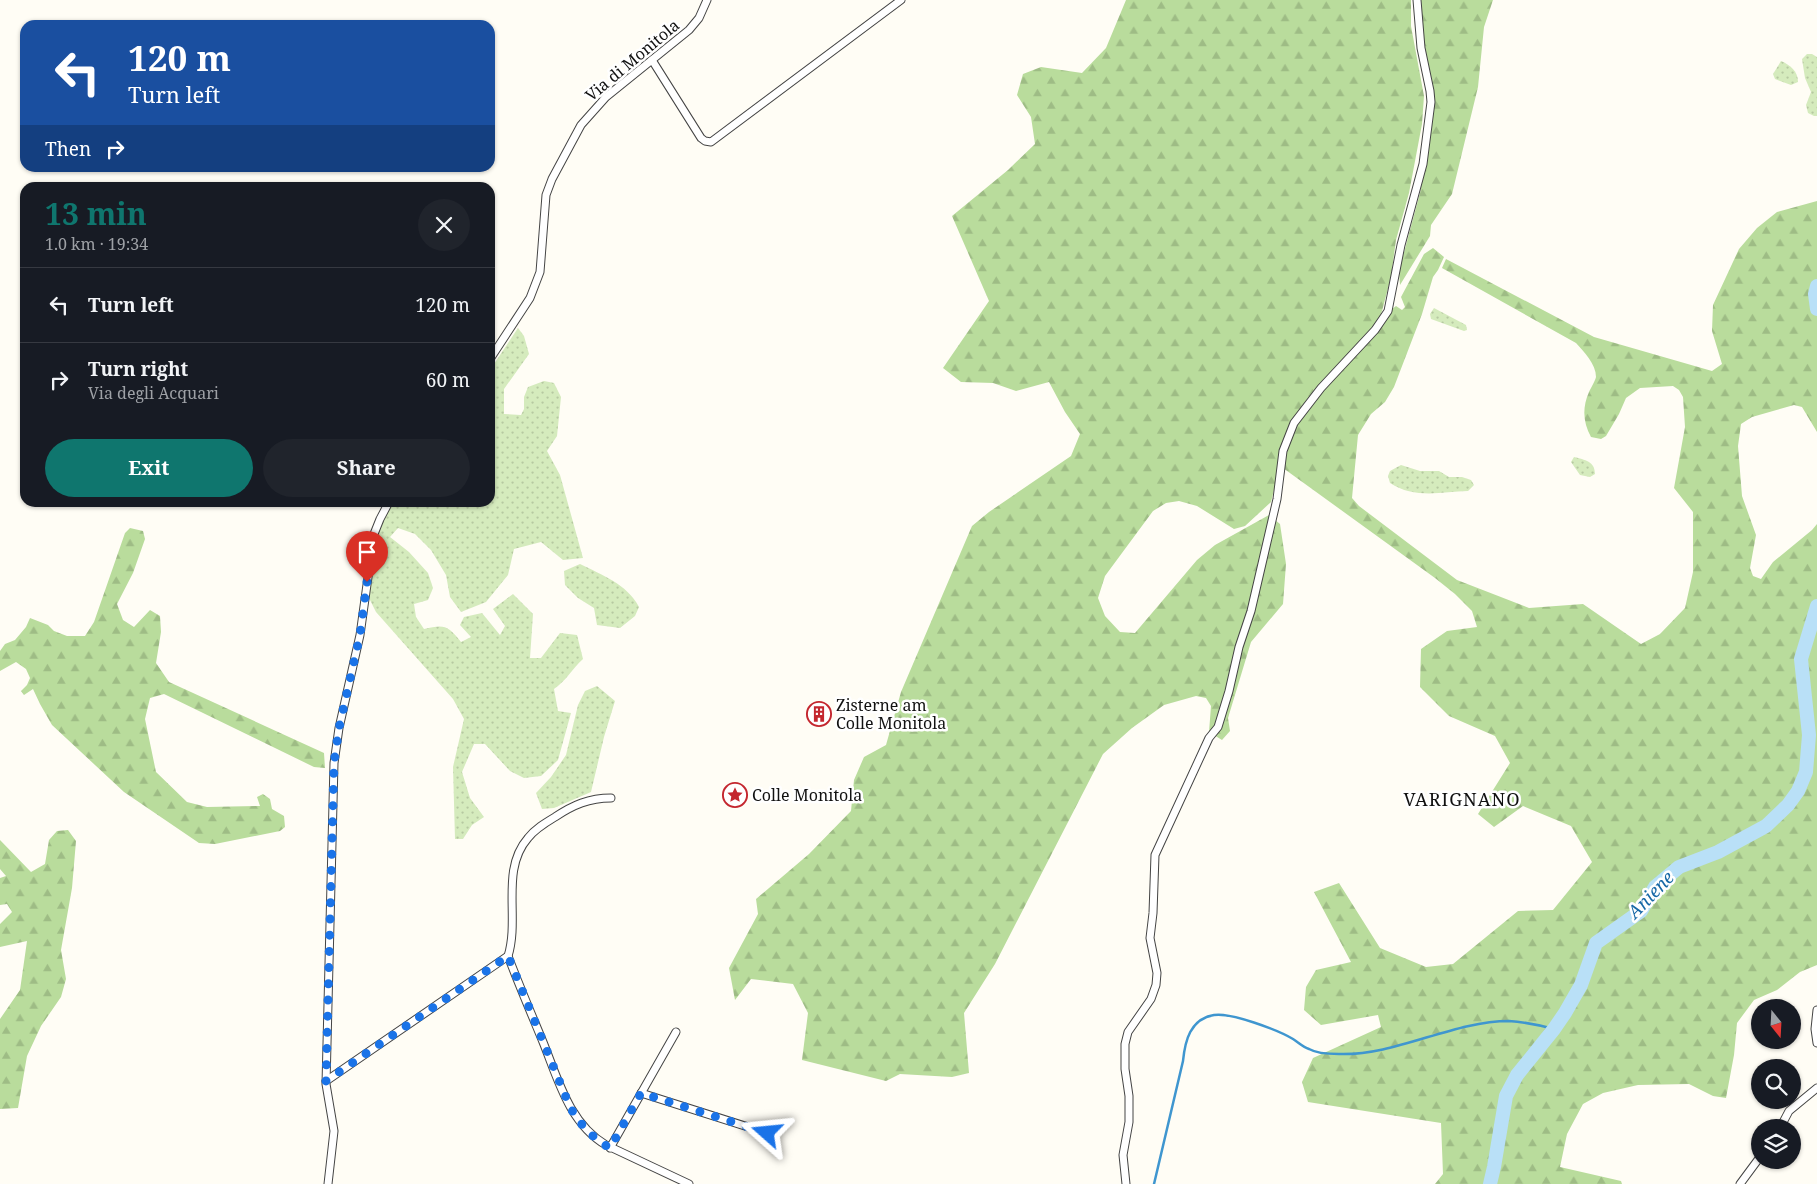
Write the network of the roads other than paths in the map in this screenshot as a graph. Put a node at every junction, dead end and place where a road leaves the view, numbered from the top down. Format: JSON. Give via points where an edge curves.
{"nodes":[{"id":1,"x":707,"y":0,"type":"edge"},
{"id":2,"x":901,"y":0,"type":"edge"},
{"id":3,"x":1417,"y":0,"type":"edge"},
{"id":4,"x":652,"y":60,"type":"junction"},
{"id":5,"x":495,"y":351,"type":"edge"},
{"id":6,"x":386,"y":507,"type":"edge"},
{"id":7,"x":611,"y":798,"type":"dead end"},
{"id":8,"x":508,"y":956,"type":"junction"},
{"id":9,"x":1817,"y":1010,"type":"edge"},
{"id":10,"x":676,"y":1032,"type":"dead end"},
{"id":11,"x":1817,"y":1043,"type":"edge"},
{"id":12,"x":326,"y":1081,"type":"junction"},
{"id":13,"x":1817,"y":1088,"type":"edge"},
{"id":14,"x":641,"y":1093,"type":"junction"},
{"id":15,"x":1785,"y":1119,"type":"edge"},
{"id":16,"x":767,"y":1133,"type":"dead end"},
{"id":17,"x":610,"y":1148,"type":"junction"},
{"id":18,"x":1751,"y":1169,"type":"edge"},
{"id":19,"x":328,"y":1184,"type":"edge"},
{"id":20,"x":689,"y":1184,"type":"edge"},
{"id":21,"x":1126,"y":1184,"type":"edge"},
{"id":22,"x":1740,"y":1184,"type":"edge"}],
"edges":[{"from":1,"to":4,"type":"street","name":"Via di Monitola","via":[[701,15],[689,30]]},
{"from":2,"to":4,"type":"street","via":[[711,142],[701,138]]},
{"from":3,"to":21,"type":"street","via":[[1421,48],[1431,102],[1423,164],[1400,245],[1388,311],[1294,423],[1283,451],[1277,500],[1251,611],[1238,647],[1218,727],[1209,738],[1155,855],[1150,938],[1157,973],[1156,985],[1151,999],[1128,1032],[1125,1044],[1129,1096],[1129,1122],[1123,1155]]},
{"from":4,"to":5,"type":"street","name":"Via di Monitola","via":[[601,102],[579,129],[546,195],[541,265],[535,289]]},
{"from":6,"to":12,"type":"street","via":[[374,534],[360,635],[334,756]]},
{"from":7,"to":8,"type":"street","via":[[571,806],[535,830],[523,844],[514,868],[513,936]]},
{"from":8,"to":12,"type":"street"},
{"from":8,"to":17,"type":"street","via":[[570,1107],[588,1131]]},
{"from":9,"to":11,"type":"street"},
{"from":10,"to":14,"type":"street"},
{"from":12,"to":19,"type":"street","via":[[334,1131]]},
{"from":13,"to":15,"type":"street","via":[[1789,1111]]},
{"from":14,"to":16,"type":"street"},
{"from":14,"to":17,"type":"street"},
{"from":17,"to":20,"type":"street"},
{"from":18,"to":22,"type":"street"}]}
